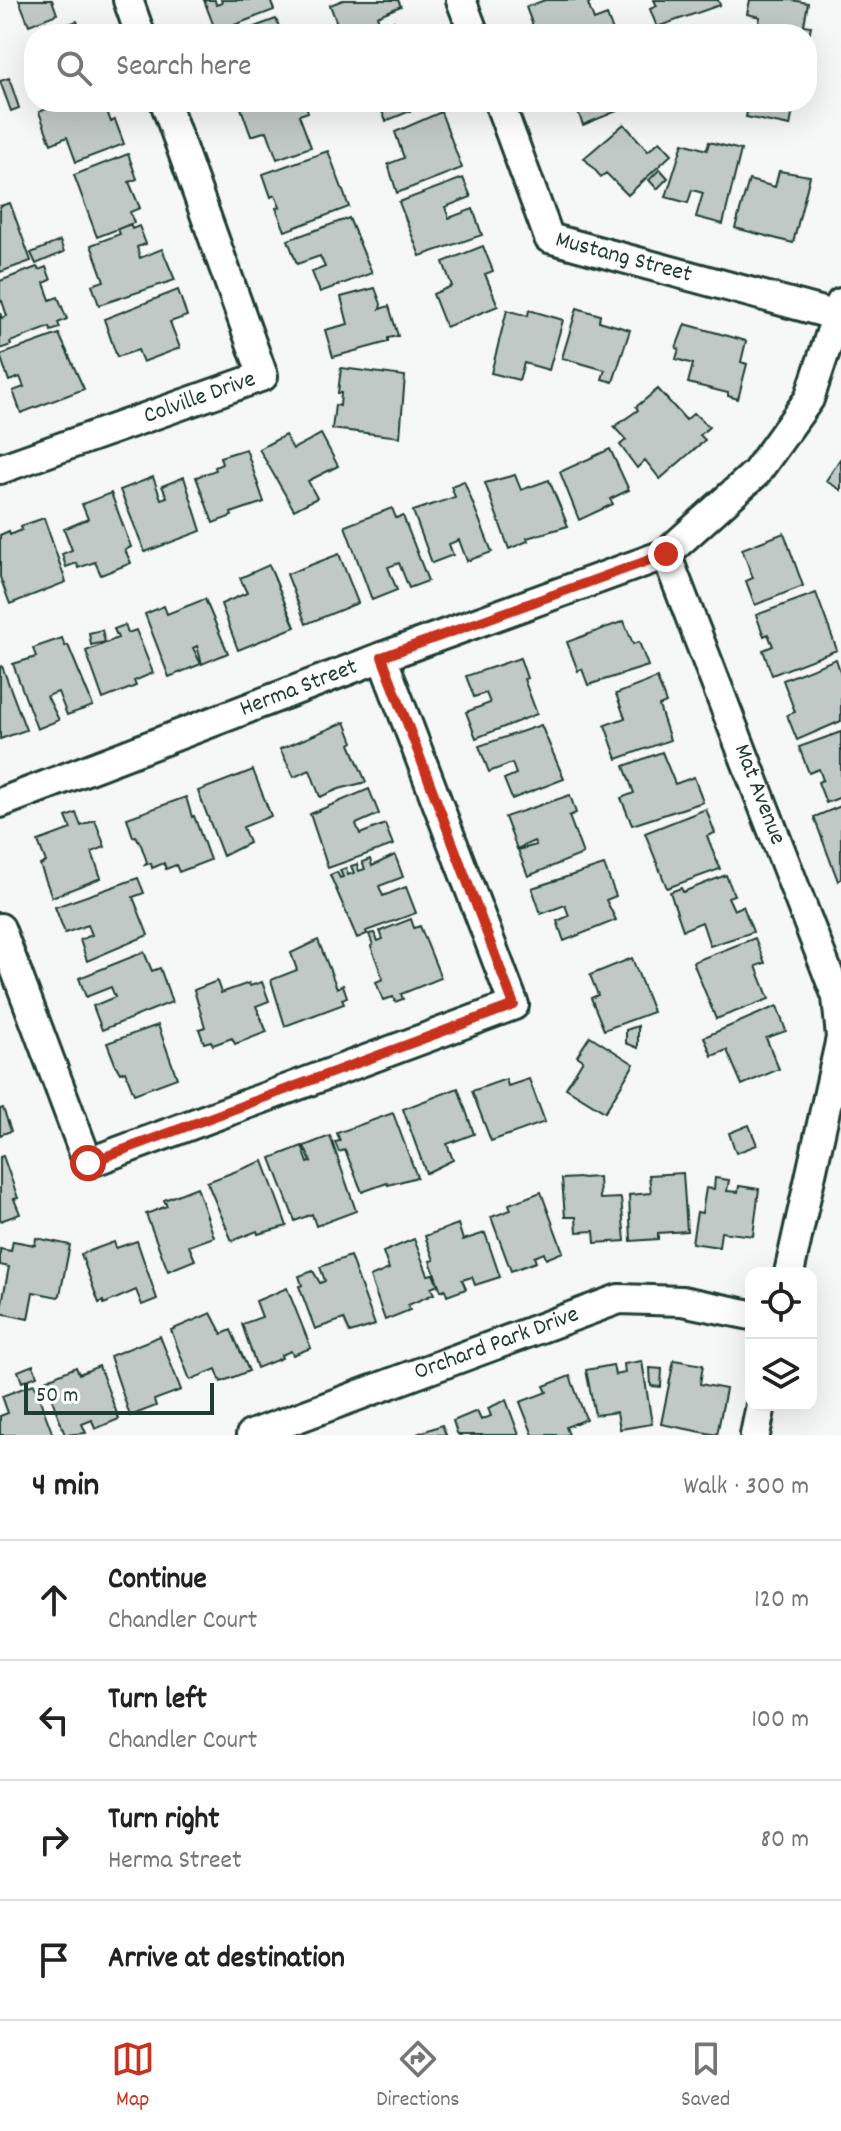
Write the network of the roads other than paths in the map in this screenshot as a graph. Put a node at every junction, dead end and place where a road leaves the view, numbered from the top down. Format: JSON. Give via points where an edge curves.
{"nodes":[{"id":1,"x":128,"y":0,"type":"edge"},
{"id":2,"x":461,"y":0,"type":"edge"},
{"id":3,"x":136,"y":24,"type":"edge"},
{"id":4,"x":470,"y":24,"type":"edge"},
{"id":5,"x":169,"y":112,"type":"edge"},
{"id":6,"x":503,"y":112,"type":"edge"},
{"id":7,"x":840,"y":309,"type":"edge"},
{"id":8,"x":0,"y":469,"type":"edge"},
{"id":9,"x":666,"y":554,"type":"junction"},
{"id":10,"x":382,"y":657,"type":"junction"},
{"id":11,"x":0,"y":803,"type":"edge"},
{"id":12,"x":0,"y":928,"type":"edge"},
{"id":13,"x":841,"y":1038,"type":"edge"},
{"id":14,"x":790,"y":1267,"type":"edge"},
{"id":15,"x":745,"y":1314,"type":"edge"},
{"id":16,"x":760,"y":1411,"type":"edge"},
{"id":17,"x":251,"y":1435,"type":"edge"},
{"id":18,"x":755,"y":1435,"type":"edge"}],
"edges":[{"from":1,"to":3,"type":"street"},
{"from":2,"to":4,"type":"street"},
{"from":5,"to":8,"type":"street","name":"Colville Drive","via":[[263,376]]},
{"from":6,"to":7,"type":"street","name":"Mustang Street","via":[[549,238]]},
{"from":7,"to":9,"type":"street","name":"Herma Street","via":[[809,399],[756,473]]},
{"from":9,"to":10,"type":"street","name":"Herma Street"},
{"from":9,"to":13,"type":"street","name":"Mat Avenue","via":[[837,997]]},
{"from":10,"to":11,"type":"street","name":"Herma Street"},
{"from":10,"to":12,"type":"street","via":[[514,1005],[88,1163]]},
{"from":13,"to":14,"type":"street","name":"Mat Avenue"},
{"from":15,"to":17,"type":"street","name":"Orchard Park Drive","via":[[682,1301],[619,1299]]},
{"from":16,"to":18,"type":"street"}]}
